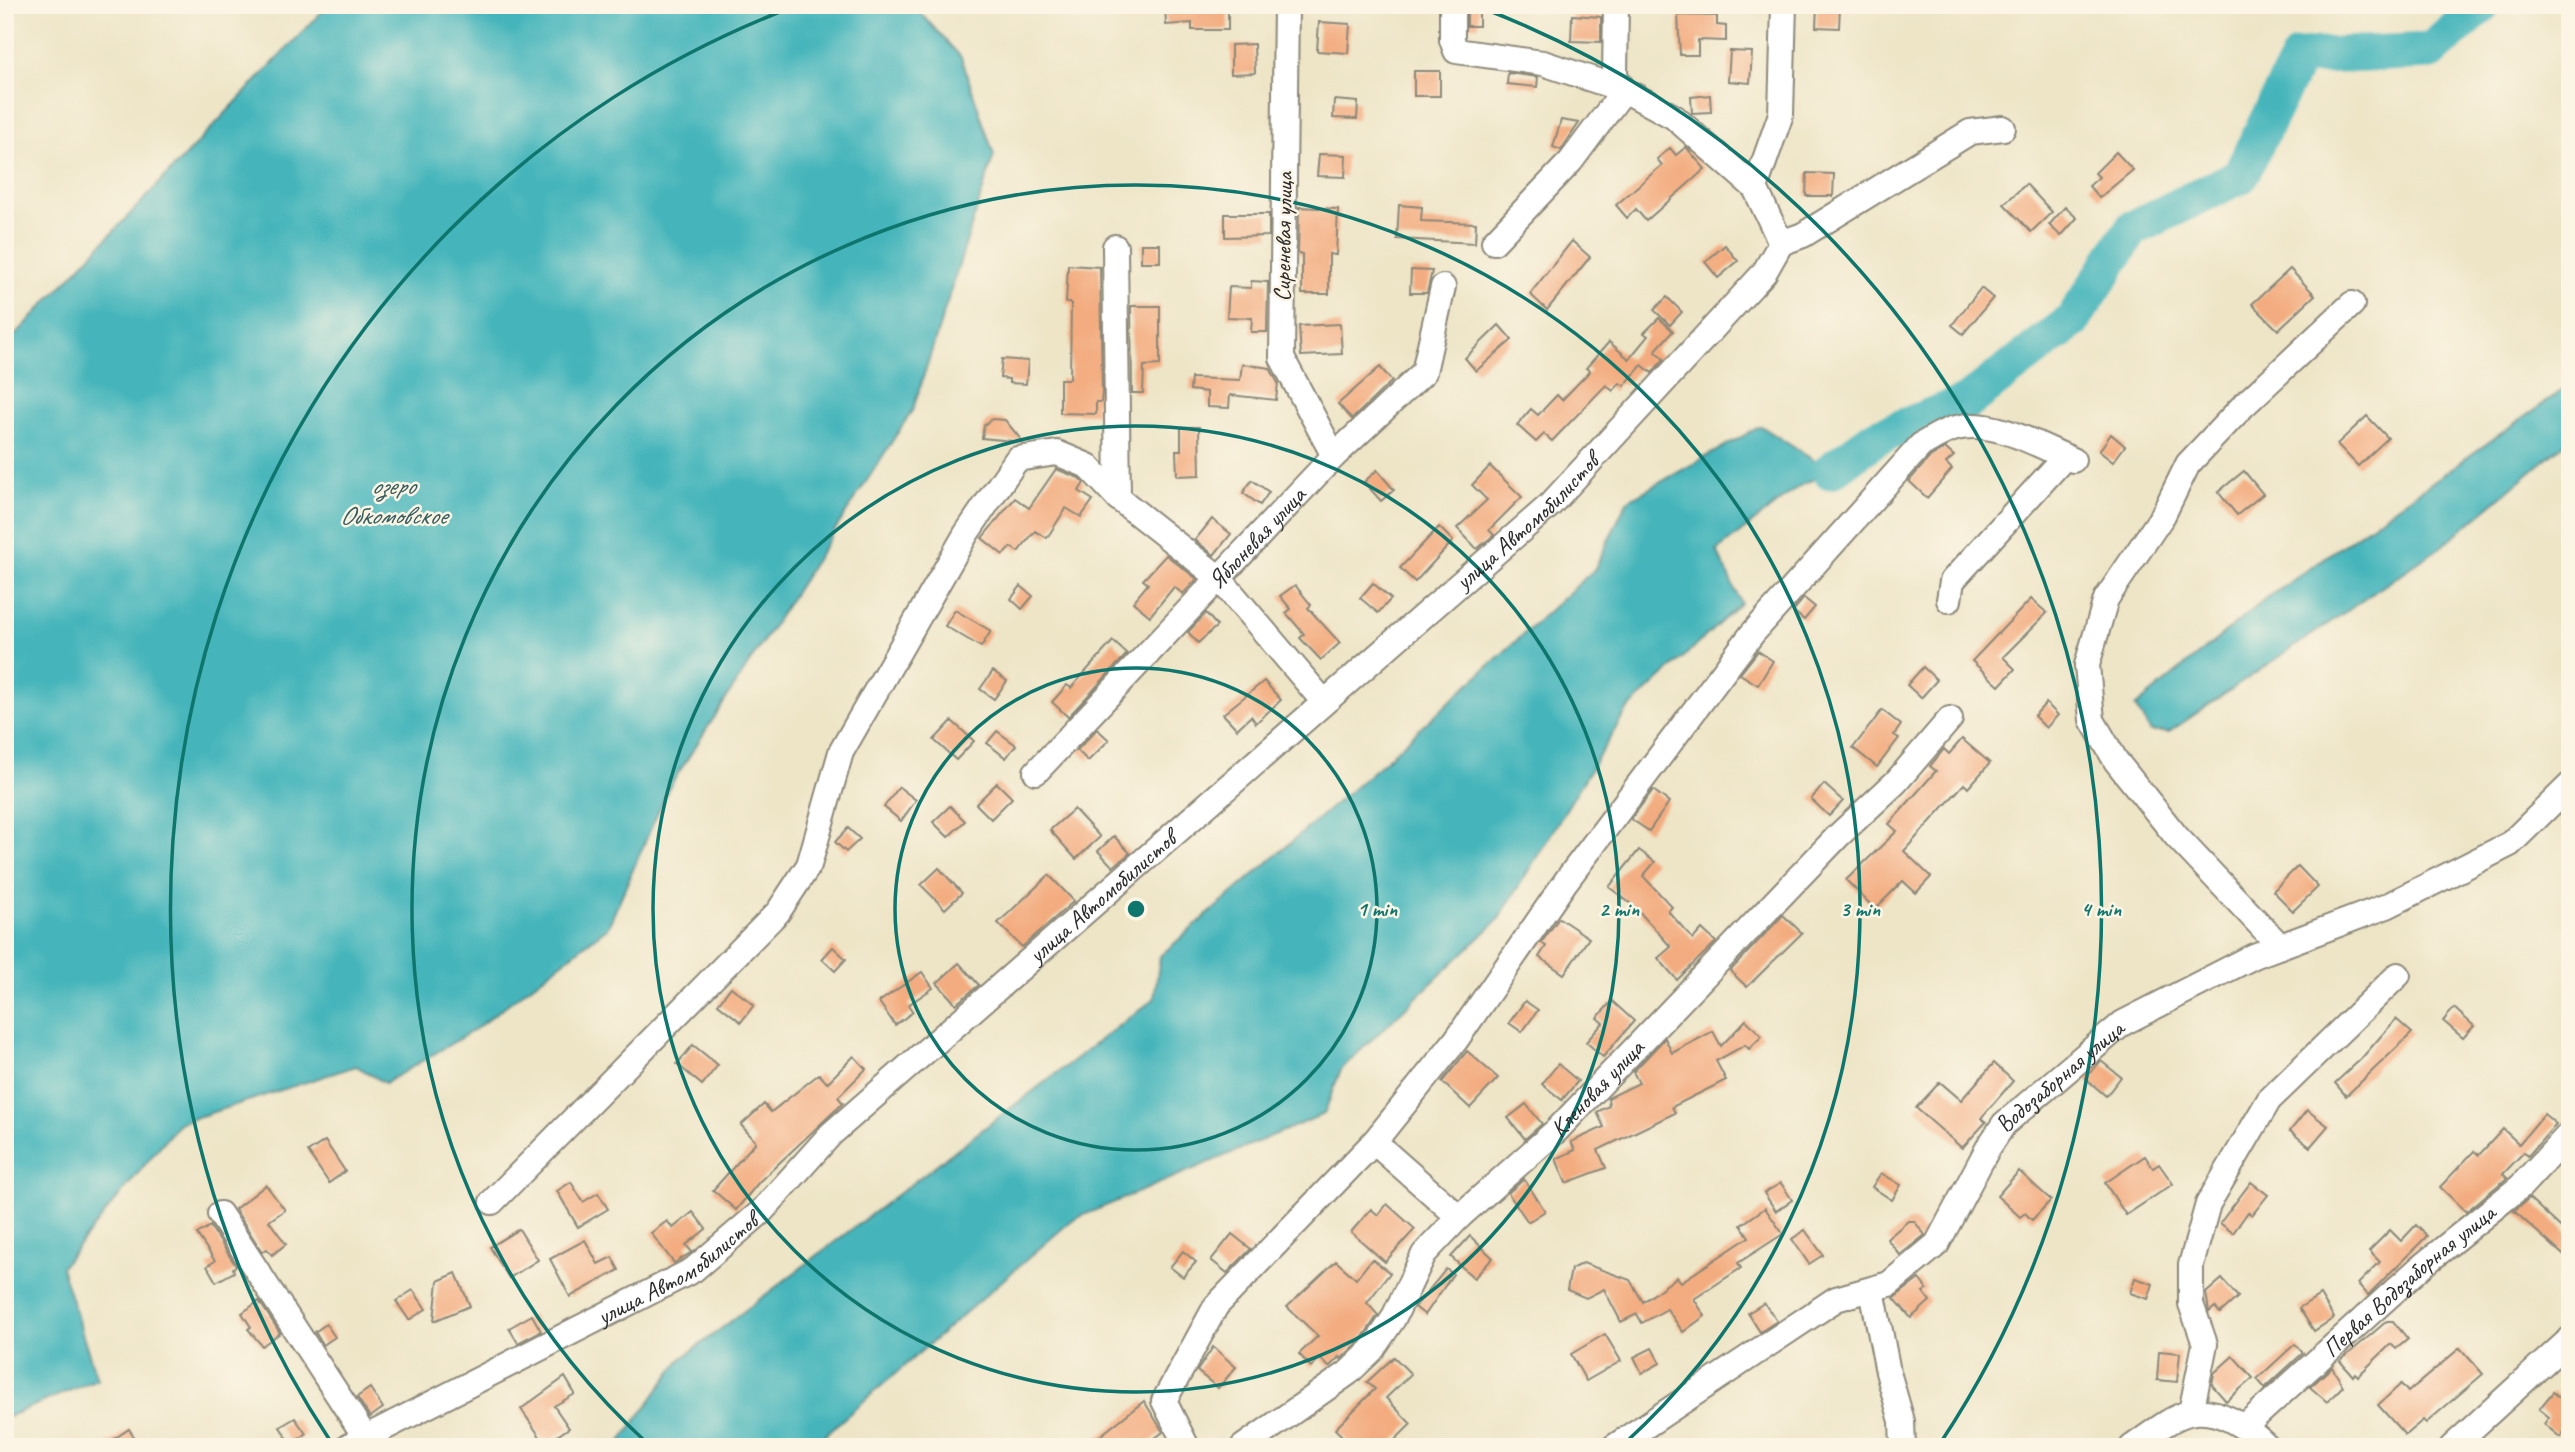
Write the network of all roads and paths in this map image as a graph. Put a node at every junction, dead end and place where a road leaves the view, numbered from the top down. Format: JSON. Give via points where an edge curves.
{"nodes":[{"id":1,"x":1286,"y":5,"type":"edge"},
{"id":2,"x":1452,"y":5,"type":"edge"},
{"id":3,"x":1616,"y":5,"type":"edge"},
{"id":4,"x":1784,"y":5,"type":"edge"},
{"id":5,"x":1624,"y":90,"type":"junction"},
{"id":6,"x":2003,"y":128,"type":"dead end"},
{"id":7,"x":1755,"y":188,"type":"junction"},
{"id":8,"x":1494,"y":242,"type":"dead end"},
{"id":9,"x":1781,"y":243,"type":"junction"},
{"id":10,"x":1115,"y":247,"type":"dead end"},
{"id":11,"x":1443,"y":286,"type":"dead end"},
{"id":12,"x":2352,"y":304,"type":"dead end"},
{"id":13,"x":1334,"y":456,"type":"junction"},
{"id":14,"x":1118,"y":498,"type":"junction"},
{"id":15,"x":1218,"y":577,"type":"junction"},
{"id":16,"x":1949,"y":600,"type":"dead end"},
{"id":17,"x":1324,"y":702,"type":"junction"},
{"id":18,"x":1950,"y":719,"type":"dead end"},
{"id":19,"x":1036,"y":772,"type":"dead end"},
{"id":20,"x":2570,"y":785,"type":"edge"},
{"id":21,"x":2280,"y":946,"type":"junction"},
{"id":22,"x":2398,"y":975,"type":"dead end"},
{"id":23,"x":2570,"y":1133,"type":"edge"},
{"id":24,"x":1374,"y":1142,"type":"junction"},
{"id":25,"x":492,"y":1202,"type":"dead end"},
{"id":26,"x":220,"y":1214,"type":"dead end"},
{"id":27,"x":1459,"y":1217,"type":"junction"},
{"id":28,"x":1872,"y":1290,"type":"junction"},
{"id":29,"x":2570,"y":1339,"type":"edge"},
{"id":30,"x":2190,"y":1412,"type":"junction"},
{"id":31,"x":2245,"y":1426,"type":"junction"},
{"id":32,"x":355,"y":1441,"type":"edge"},
{"id":33,"x":1187,"y":1447,"type":"edge"},
{"id":34,"x":1243,"y":1447,"type":"edge"},
{"id":35,"x":1614,"y":1447,"type":"edge"},
{"id":36,"x":1903,"y":1447,"type":"edge"},
{"id":37,"x":2132,"y":1447,"type":"edge"},
{"id":38,"x":2267,"y":1447,"type":"edge"},
{"id":39,"x":2452,"y":1447,"type":"edge"}],
"edges":[{"from":1,"to":13,"type":"street","name":"Сиреневая улица","via":[[1282,358]]},
{"from":2,"to":5,"type":"street","via":[[1456,51],[1543,63]]},
{"from":3,"to":5,"type":"street","via":[[1615,76]]},
{"from":4,"to":7,"type":"street","via":[[1781,114]]},
{"from":5,"to":7,"type":"street","via":[[1674,117]]},
{"from":5,"to":8,"type":"street","via":[[1571,161]]},
{"from":6,"to":9,"type":"street","via":[[1970,132],[1803,235]]},
{"from":7,"to":9,"type":"street"},
{"from":9,"to":17,"type":"street","name":"улица Автомобилистов","via":[[1764,273],[1550,505]]},
{"from":10,"to":14,"type":"street"},
{"from":11,"to":13,"type":"street","name":"Яблоневая улица","via":[[1424,372]]},
{"from":12,"to":21,"type":"street","via":[[2188,464],[2163,515],[2106,599],[2087,665],[2092,720],[2116,761],[2176,836]]},
{"from":13,"to":15,"type":"street","name":"Яблоневая улица"},
{"from":14,"to":15,"type":"street"},
{"from":14,"to":25,"type":"street","via":[[1088,466],[1057,453],[1017,459],[966,534],[841,752],[809,865],[778,912]]},
{"from":15,"to":17,"type":"street"},
{"from":15,"to":19,"type":"street","name":"Яблоневая улица"},
{"from":16,"to":24,"type":"street","via":[[1952,581],[2069,458],[1972,426],[1955,428],[1921,445],[1752,634],[1566,881],[1455,1040]]},
{"from":17,"to":32,"type":"street","name":"улица Автомобилистов","via":[[831,1134],[761,1212],[693,1270]]},
{"from":18,"to":27,"type":"street","name":"Кленовая улица","via":[[1896,782],[1838,836],[1557,1130]]},
{"from":20,"to":21,"type":"street","name":"Водозаборная улица","via":[[2510,844],[2387,906]]},
{"from":21,"to":28,"type":"street","name":"Водозаборная улица","via":[[2113,1031],[2004,1124],[1937,1244],[1889,1284]]},
{"from":22,"to":30,"type":"street","via":[[2269,1100],[2208,1204],[2191,1265],[2191,1304],[2205,1344]]},
{"from":23,"to":31,"type":"street","name":"Первая Водозаборная улица","via":[[2521,1186],[2422,1266]]},
{"from":24,"to":27,"type":"street"},
{"from":24,"to":33,"type":"street","via":[[1216,1306],[1164,1401]]},
{"from":26,"to":32,"type":"street"},
{"from":27,"to":34,"type":"street","name":"Кленовая улица","via":[[1424,1254],[1393,1319],[1372,1350],[1348,1373]]},
{"from":28,"to":35,"type":"street","name":"Водозаборная улица","via":[[1836,1299]]},
{"from":28,"to":36,"type":"street","via":[[1902,1421]]},
{"from":29,"to":39,"type":"street"},
{"from":30,"to":31,"type":"street","via":[[2220,1416]]},
{"from":30,"to":37,"type":"street"},
{"from":31,"to":38,"type":"street"}]}
